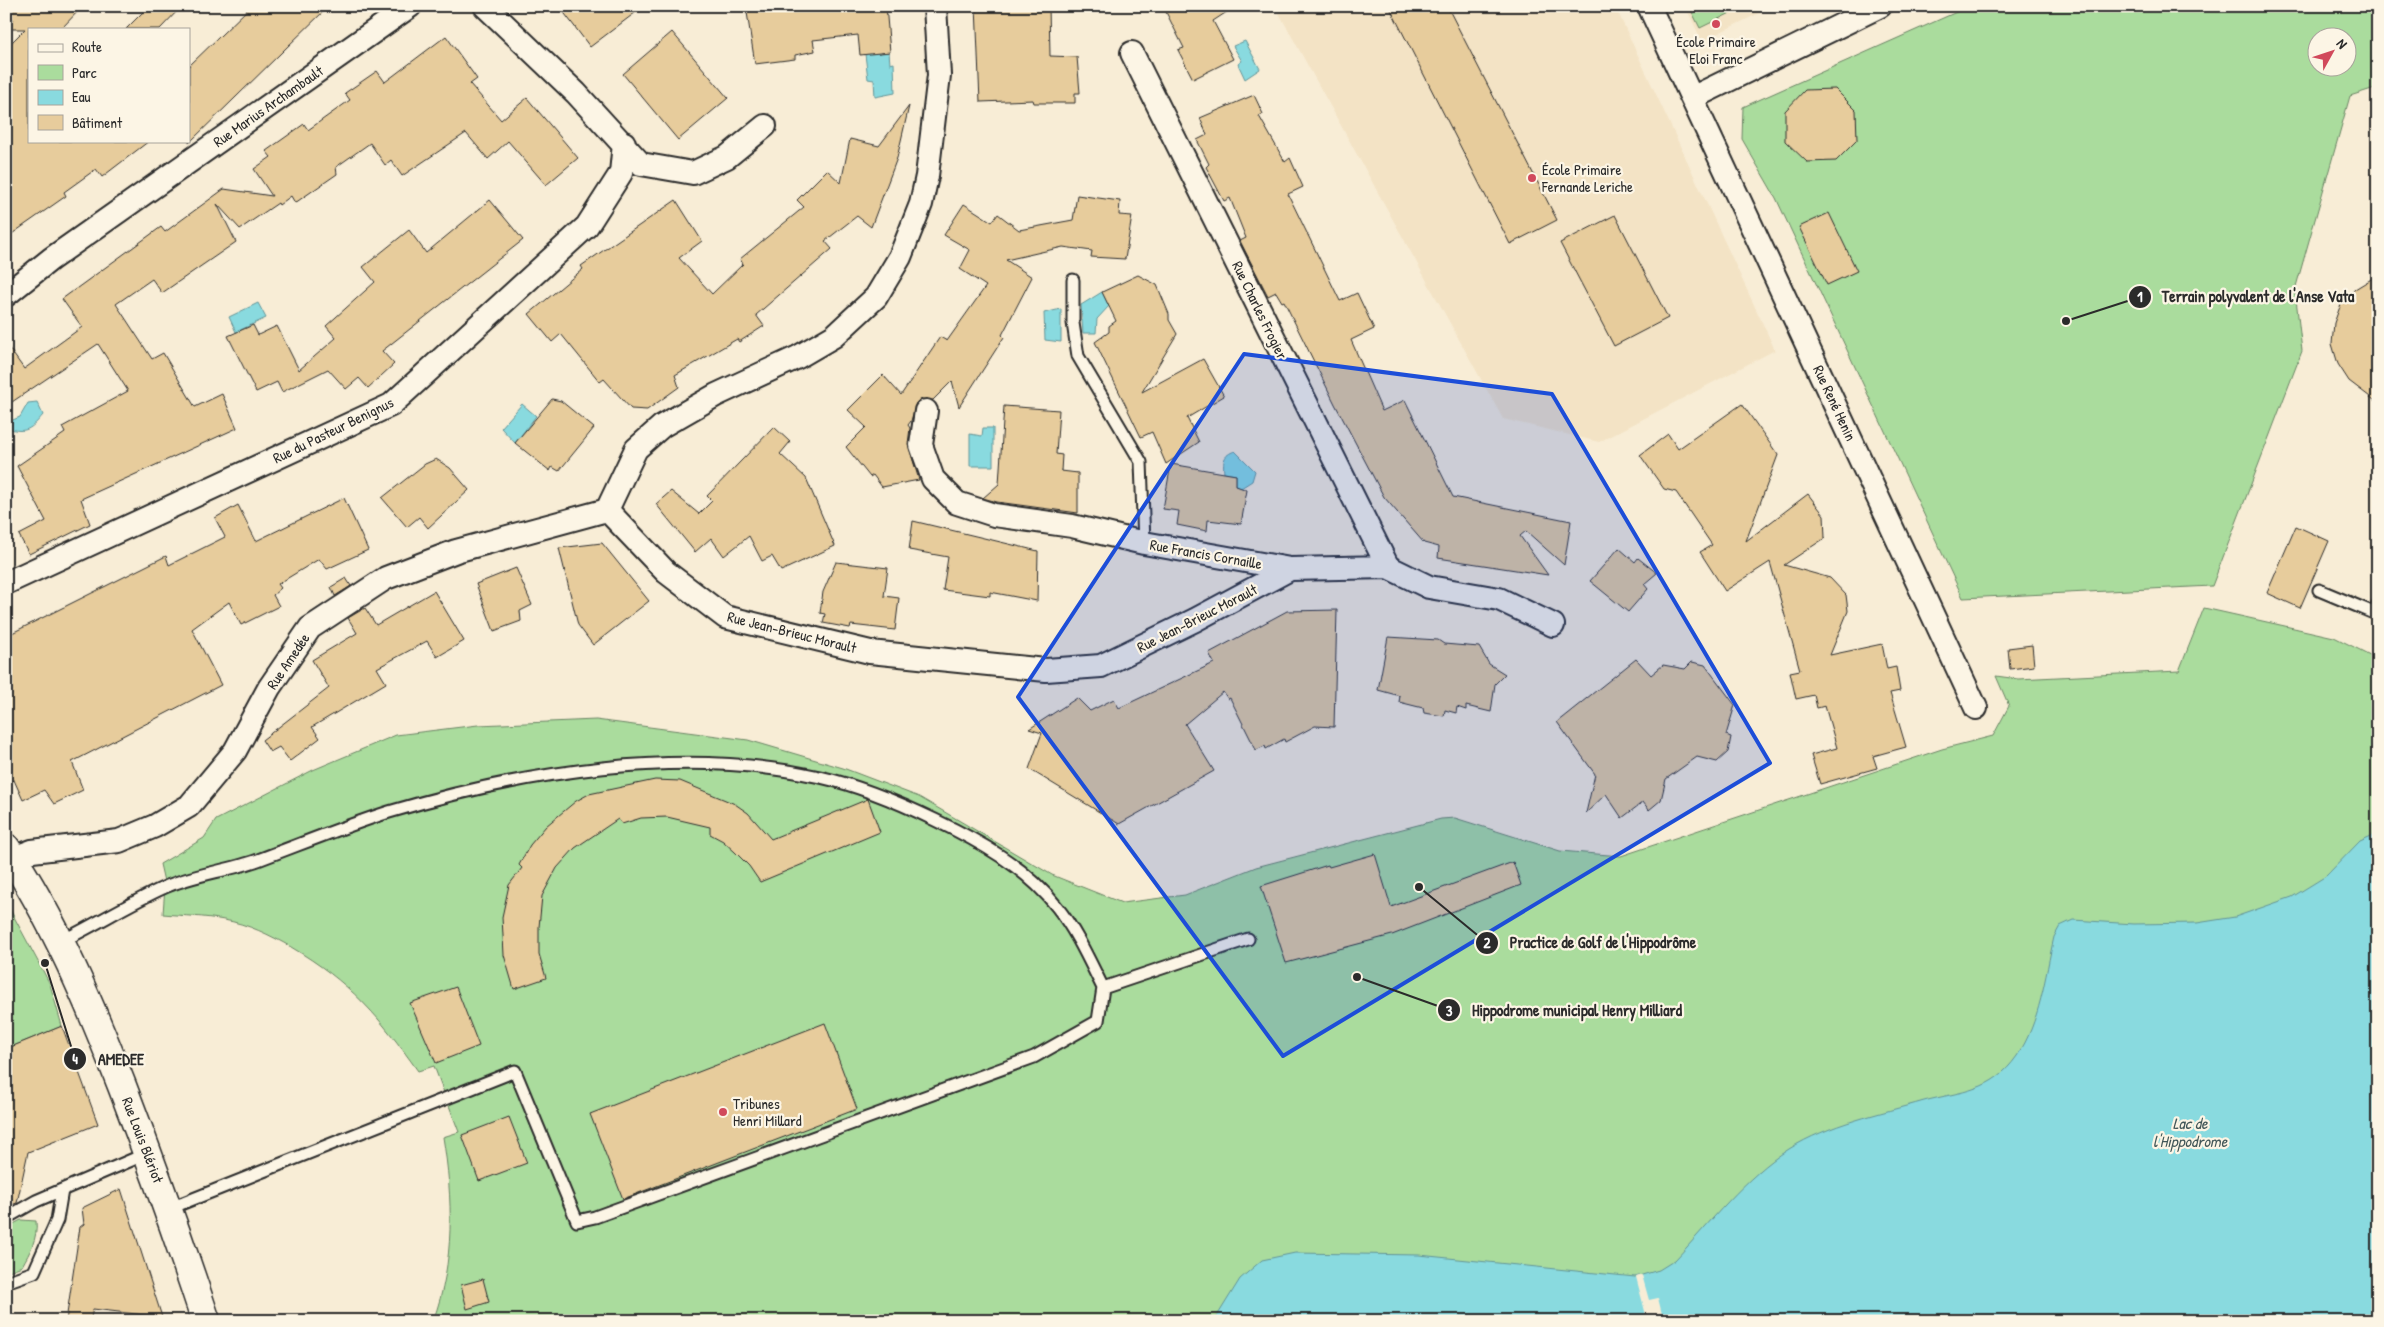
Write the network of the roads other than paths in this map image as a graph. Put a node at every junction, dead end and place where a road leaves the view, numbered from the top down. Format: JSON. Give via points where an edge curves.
{"nodes":[{"id":1,"x":410,"y":6,"type":"edge"},
{"id":2,"x":485,"y":6,"type":"edge"},
{"id":3,"x":935,"y":6,"type":"edge"},
{"id":4,"x":1649,"y":6,"type":"edge"},
{"id":5,"x":1880,"y":6,"type":"edge"},
{"id":6,"x":1132,"y":53,"type":"dead end"},
{"id":7,"x":1692,"y":98,"type":"junction"},
{"id":8,"x":765,"y":126,"type":"dead end"},
{"id":9,"x":624,"y":143,"type":"junction"},
{"id":10,"x":1073,"y":280,"type":"dead end"},
{"id":11,"x":6,"y":295,"type":"edge"},
{"id":12,"x":926,"y":411,"type":"dead end"},
{"id":13,"x":607,"y":510,"type":"junction"},
{"id":14,"x":1144,"y":543,"type":"junction"},
{"id":15,"x":1388,"y":567,"type":"junction"},
{"id":16,"x":1290,"y":569,"type":"junction"},
{"id":17,"x":6,"y":582,"type":"edge"},
{"id":18,"x":2319,"y":590,"type":"dead end"},
{"id":19,"x":2378,"y":604,"type":"edge"},
{"id":20,"x":1553,"y":625,"type":"dead end"},
{"id":21,"x":1976,"y":708,"type":"dead end"},
{"id":22,"x":10,"y":853,"type":"edge"},
{"id":23,"x":1248,"y":939,"type":"dead end"},
{"id":24,"x":60,"y":942,"type":"junction"},
{"id":25,"x":1103,"y":988,"type":"junction"},
{"id":26,"x":148,"y":1153,"type":"junction"},
{"id":27,"x":62,"y":1190,"type":"junction"},
{"id":28,"x":168,"y":1209,"type":"junction"},
{"id":29,"x":6,"y":1218,"type":"edge"},
{"id":30,"x":6,"y":1282,"type":"edge"},
{"id":31,"x":206,"y":1321,"type":"edge"}],
"edges":[{"from":1,"to":11,"type":"street","name":"Rue Marius Archambault","via":[[50,259]]},
{"from":2,"to":9,"type":"street"},
{"from":3,"to":13,"type":"street","via":[[939,75],[928,176],[921,204],[900,257],[876,297],[834,336],[662,426],[636,449]]},
{"from":4,"to":7,"type":"street","name":"Rue René Henin"},
{"from":5,"to":7,"type":"street"},
{"from":6,"to":15,"type":"street","name":"Rue Charles Frogier"},
{"from":7,"to":21,"type":"street","name":"Rue René Henin"},
{"from":8,"to":9,"type":"street","via":[[727,157],[693,173],[642,164]]},
{"from":9,"to":17,"type":"street","name":"Rue du Pasteur Benignus","via":[[621,173],[587,226],[391,405]]},
{"from":10,"to":14,"type":"lane","via":[[1073,323],[1078,356],[1141,462]]},
{"from":12,"to":14,"type":"street","name":"Rue Francis Cornaille","via":[[922,445],[933,479],[957,503],[994,515],[1072,526]]},
{"from":13,"to":16,"type":"street","name":"Rue Jean-Brieuc Morault","via":[[666,572],[725,617],[870,652],[1046,670],[1101,666]]},
{"from":13,"to":22,"type":"street","name":"Rue Amedée","via":[[456,551],[386,578],[310,628],[269,688],[235,751],[189,806],[119,841]]},
{"from":14,"to":16,"type":"street","name":"Rue Francis Cornaille"},
{"from":15,"to":16,"type":"street","name":"Rue Francis Cornaille"},
{"from":15,"to":20,"type":"street","name":"Rue Francis Cornaille","via":[[1428,587],[1499,599]]},
{"from":18,"to":19,"type":"lane","via":[[2374,614]]},
{"from":22,"to":24,"type":"street","name":"Rue Louis Blériot"},
{"from":23,"to":25,"type":"lane"},
{"from":24,"to":25,"type":"lane","via":[[165,886],[243,866],[389,812],[492,786],[638,765],[740,765],[822,777],[893,801],[955,829],[1002,856],[1055,904],[1072,928]]},
{"from":24,"to":26,"type":"street","name":"Rue Louis Blériot","via":[[97,1023]]},
{"from":25,"to":28,"type":"lane","via":[[1098,1021],[1034,1057],[577,1221],[515,1071]]},
{"from":26,"to":27,"type":"lane"},
{"from":26,"to":28,"type":"street","name":"Rue Louis Blériot"},
{"from":27,"to":29,"type":"lane"},
{"from":27,"to":30,"type":"lane","via":[[57,1220],[34,1272]]},
{"from":28,"to":31,"type":"street","name":"Rue Louis Blériot"}]}
